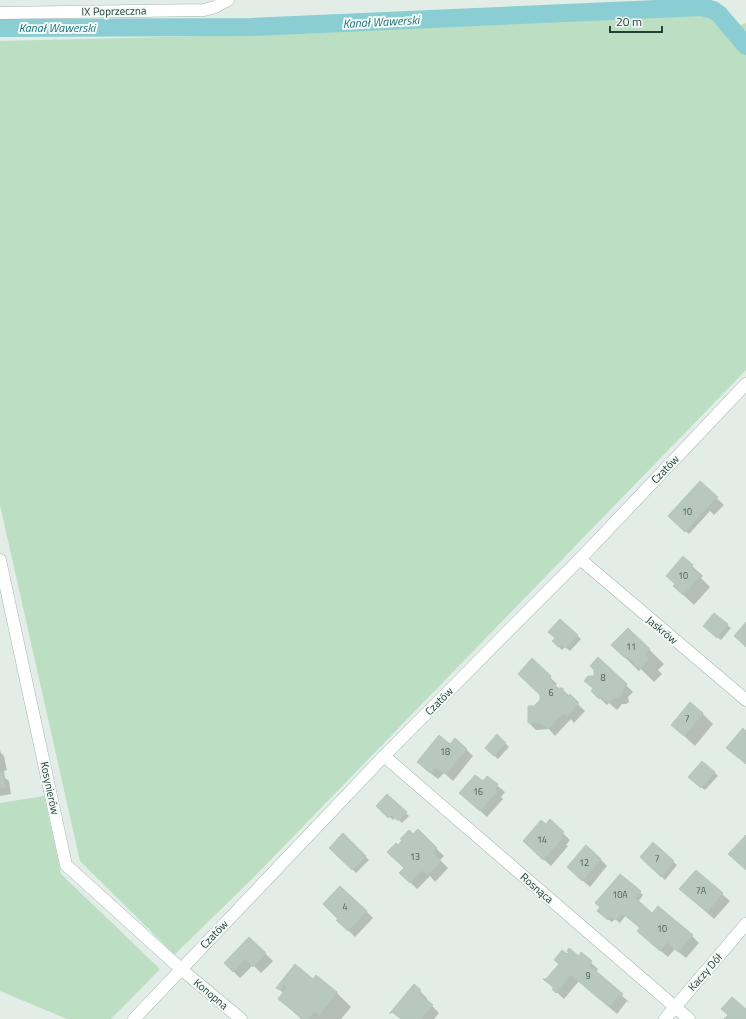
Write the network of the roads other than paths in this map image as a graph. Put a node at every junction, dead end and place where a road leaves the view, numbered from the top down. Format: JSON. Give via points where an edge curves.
{"nodes":[{"id":1,"x":227,"y":1,"type":"edge"},
{"id":2,"x":0,"y":13,"type":"edge"},
{"id":3,"x":746,"y":384,"type":"edge"},
{"id":4,"x":580,"y":559,"type":"junction"},
{"id":5,"x":0,"y":560,"type":"edge"},
{"id":6,"x":746,"y":700,"type":"edge"},
{"id":7,"x":384,"y":756,"type":"junction"},
{"id":8,"x":746,"y":924,"type":"edge"},
{"id":9,"x":181,"y":969,"type":"junction"},
{"id":10,"x":675,"y":1007,"type":"junction"},
{"id":11,"x":134,"y":1019,"type":"edge"},
{"id":12,"x":241,"y":1019,"type":"edge"},
{"id":13,"x":665,"y":1019,"type":"edge"},
{"id":14,"x":689,"y":1019,"type":"edge"}],
"edges":[{"from":1,"to":2,"type":"street","name":"IX Poprzeczna","via":[[215,8],[204,10]]},
{"from":3,"to":4,"type":"street","name":"Czatów"},
{"from":4,"to":6,"type":"street","name":"Jaskrów"},
{"from":4,"to":7,"type":"street","name":"Czatów"},
{"from":5,"to":9,"type":"street","name":"Kosynierów","via":[[66,865]]},
{"from":7,"to":9,"type":"street","name":"Czatów"},
{"from":7,"to":10,"type":"street","name":"Rosnąca"},
{"from":8,"to":10,"type":"street","name":"Kaczy Dół"},
{"from":9,"to":11,"type":"street","name":"Czatów"},
{"from":9,"to":12,"type":"street","name":"Konopna"},
{"from":10,"to":13,"type":"street","name":"Kaczy Dół"},
{"from":10,"to":14,"type":"street","name":"Rosnąca"}]}
